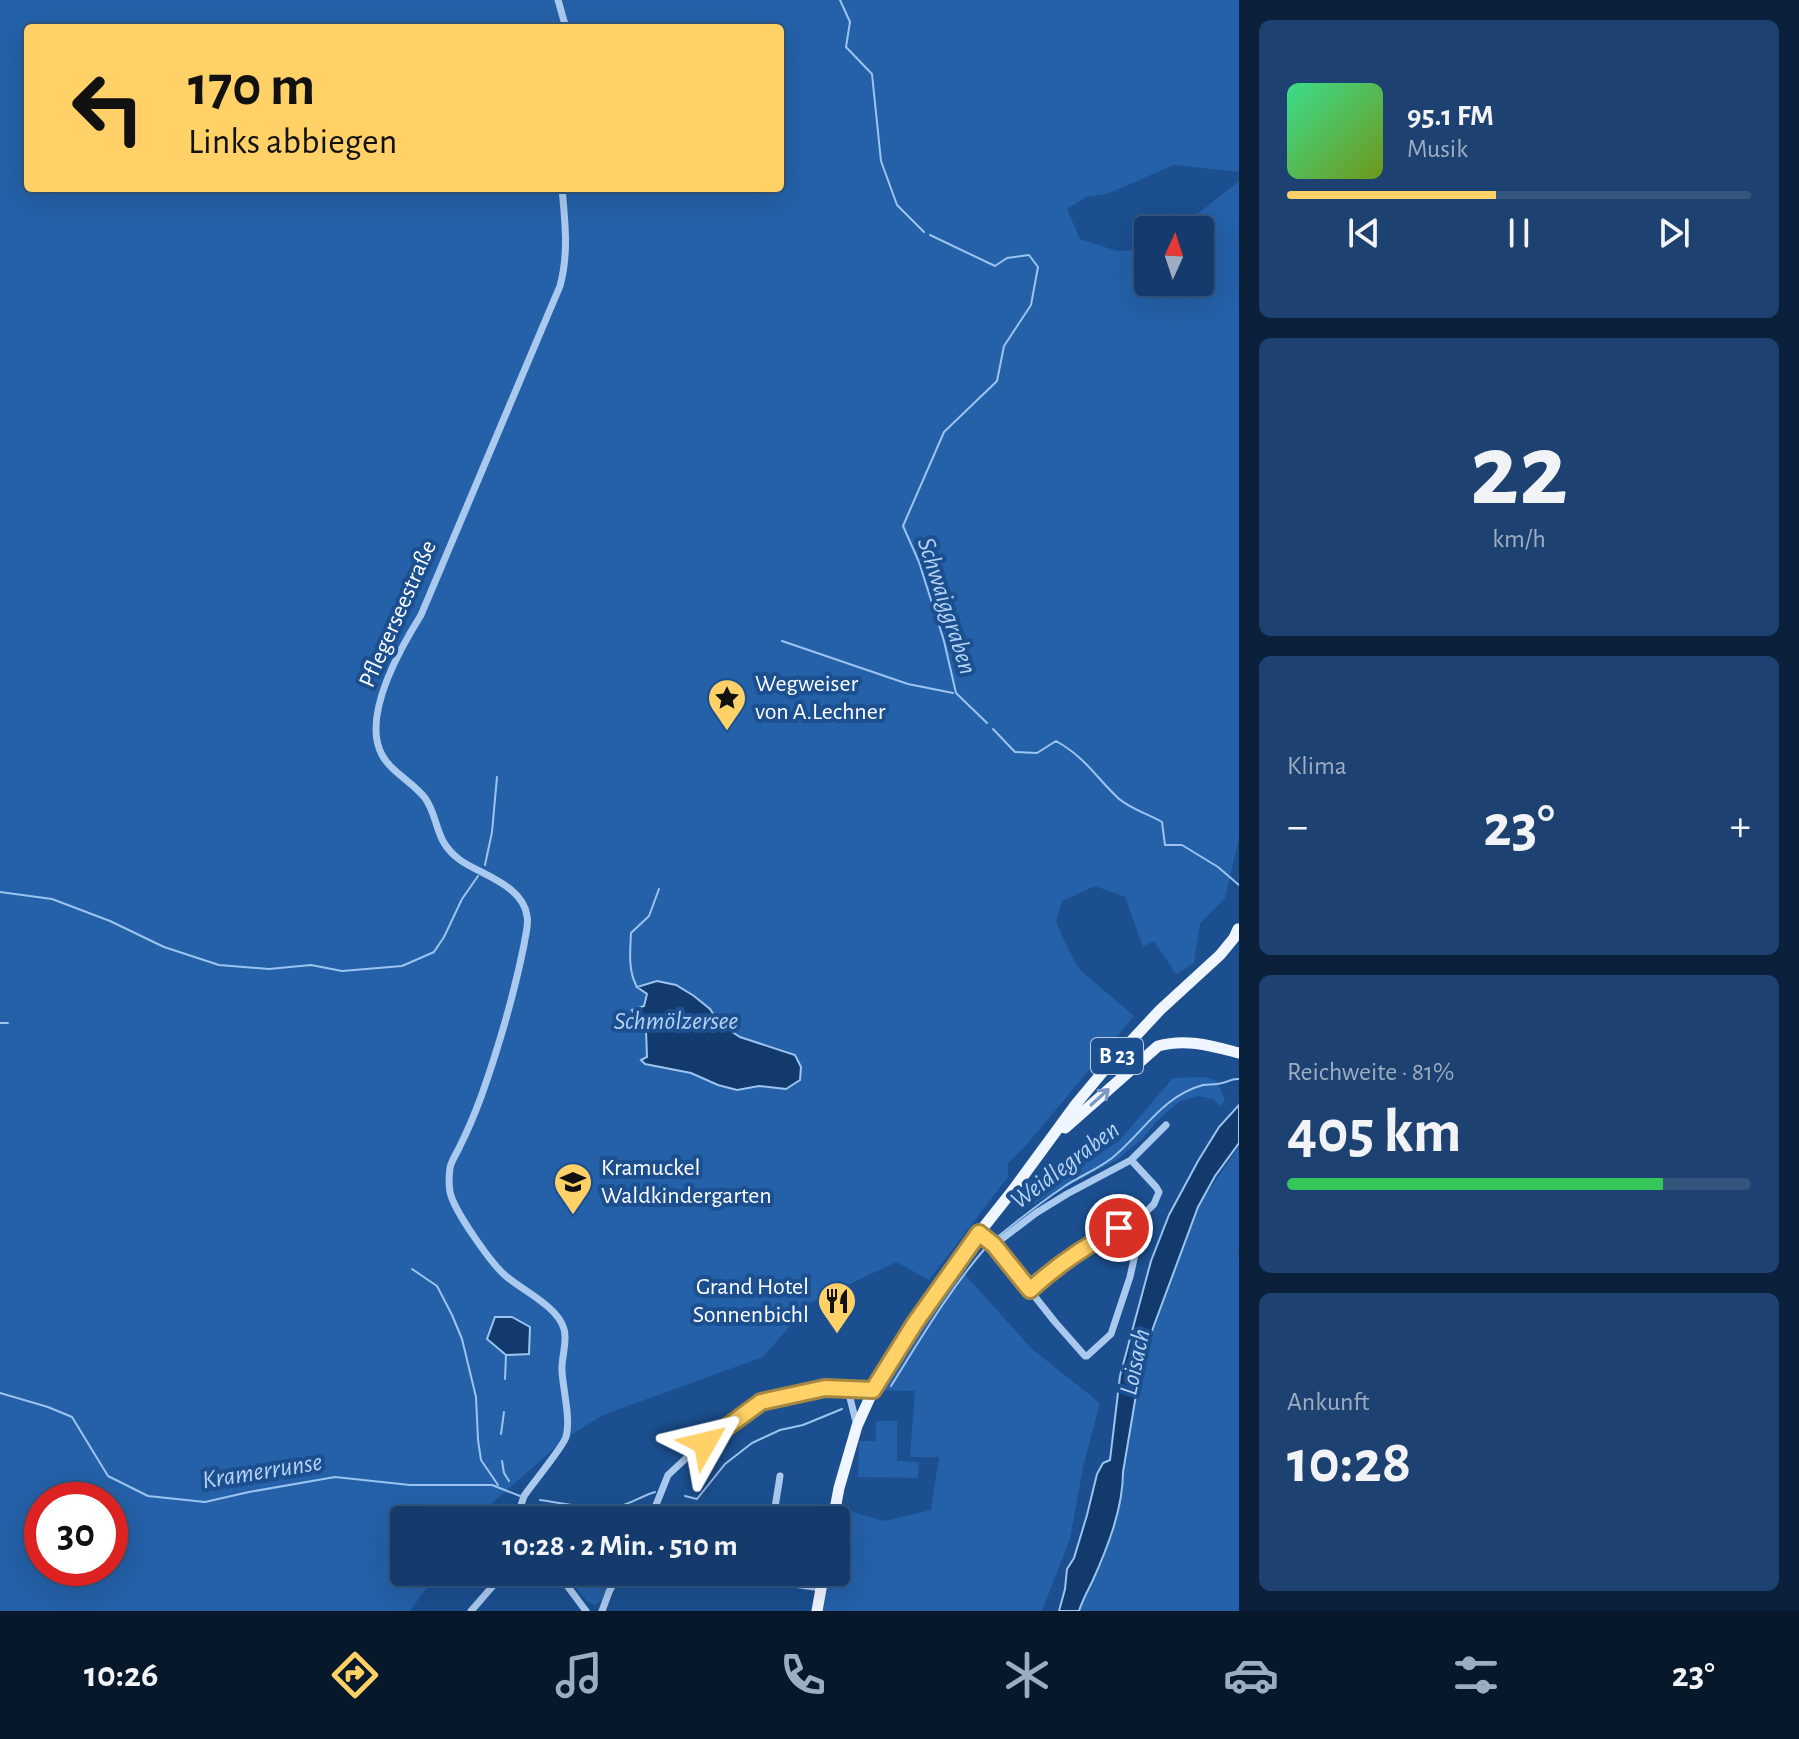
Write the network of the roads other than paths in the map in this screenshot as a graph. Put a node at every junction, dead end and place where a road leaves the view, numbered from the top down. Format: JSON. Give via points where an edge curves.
{"nodes":[{"id":1,"x":558,"y":0,"type":"edge"},
{"id":2,"x":565,"y":24,"type":"edge"},
{"id":3,"x":562,"y":192,"type":"edge"},
{"id":4,"x":1239,"y":917,"type":"edge"},
{"id":5,"x":1238,"y":930,"type":"edge"},
{"id":6,"x":1239,"y":945,"type":"edge"},
{"id":7,"x":1220,"y":955,"type":"junction"},
{"id":8,"x":1239,"y":1053,"type":"edge"},
{"id":9,"x":1166,"y":1125,"type":"dead end"},
{"id":10,"x":1049,"y":1142,"type":"junction"},
{"id":11,"x":1131,"y":1160,"type":"junction"},
{"id":12,"x":1139,"y":1219,"type":"junction"},
{"id":13,"x":979,"y":1233,"type":"junction"},
{"id":14,"x":994,"y":1245,"type":"junction"},
{"id":15,"x":1030,"y":1290,"type":"junction"},
{"id":16,"x":848,"y":1390,"type":"junction"},
{"id":17,"x":873,"y":1390,"type":"junction"},
{"id":18,"x":857,"y":1426,"type":"junction"},
{"id":19,"x":780,"y":1476,"type":"dead end"},
{"id":20,"x":521,"y":1506,"type":"edge"},
{"id":21,"x":656,"y":1506,"type":"edge"},
{"id":22,"x":775,"y":1506,"type":"edge"},
{"id":23,"x":836,"y":1506,"type":"edge"},
{"id":24,"x":493,"y":1586,"type":"edge"},
{"id":25,"x":567,"y":1586,"type":"edge"},
{"id":26,"x":613,"y":1586,"type":"edge"},
{"id":27,"x":807,"y":1586,"type":"edge"},
{"id":28,"x":821,"y":1588,"type":"joint"},
{"id":29,"x":603,"y":1608,"type":"edge"},
{"id":30,"x":585,"y":1610,"type":"edge"},
{"id":31,"x":471,"y":1611,"type":"edge"},
{"id":32,"x":817,"y":1611,"type":"edge"}],
"edges":[{"from":1,"to":2,"type":"street"},
{"from":3,"to":20,"type":"street","name":"Pflegerseestraße","via":[[567,245],[560,286],[421,615],[396,657],[377,719],[383,756],[425,798],[447,848],[507,887],[527,914],[517,975],[481,1097],[450,1167],[450,1194],[496,1267],[564,1326],[566,1438]]},
{"from":4,"to":5,"type":"main road"},
{"from":5,"to":7,"type":"main road","number":"B 23"},
{"from":6,"to":7,"type":"main road","number":"B 23"},
{"from":7,"to":10,"type":"main road","number":"B 23","via":[[1126,1045]]},
{"from":10,"to":8,"type":"main road","number":"B 23","one_way":true,"via":[[1158,1046],[1190,1043]]},
{"from":9,"to":11,"type":"street"},
{"from":10,"to":13,"type":"main road","number":"B 23"},
{"from":11,"to":12,"type":"street","via":[[1159,1192]]},
{"from":11,"to":14,"type":"street","via":[[1036,1213]]},
{"from":12,"to":15,"type":"street","via":[[1079,1251]]},
{"from":12,"to":15,"type":"street","via":[[1130,1277],[1111,1334],[1087,1356]]},
{"from":13,"to":14,"type":"street"},
{"from":13,"to":17,"type":"main road","number":"B 23"},
{"from":14,"to":15,"type":"street"},
{"from":16,"to":17,"type":"street"},
{"from":16,"to":18,"type":"street"},
{"from":16,"to":21,"type":"street","via":[[825,1388],[761,1402],[680,1463],[668,1475]]},
{"from":17,"to":18,"type":"main road","number":"B 23"},
{"from":18,"to":23,"type":"main road","number":"B 23"},
{"from":19,"to":22,"type":"street"},
{"from":24,"to":31,"type":"street"},
{"from":25,"to":30,"type":"street"},
{"from":26,"to":29,"type":"street"},
{"from":27,"to":28,"type":"street"},
{"from":28,"to":32,"type":"main road"},
{"from":29,"to":30,"type":"street"}]}
